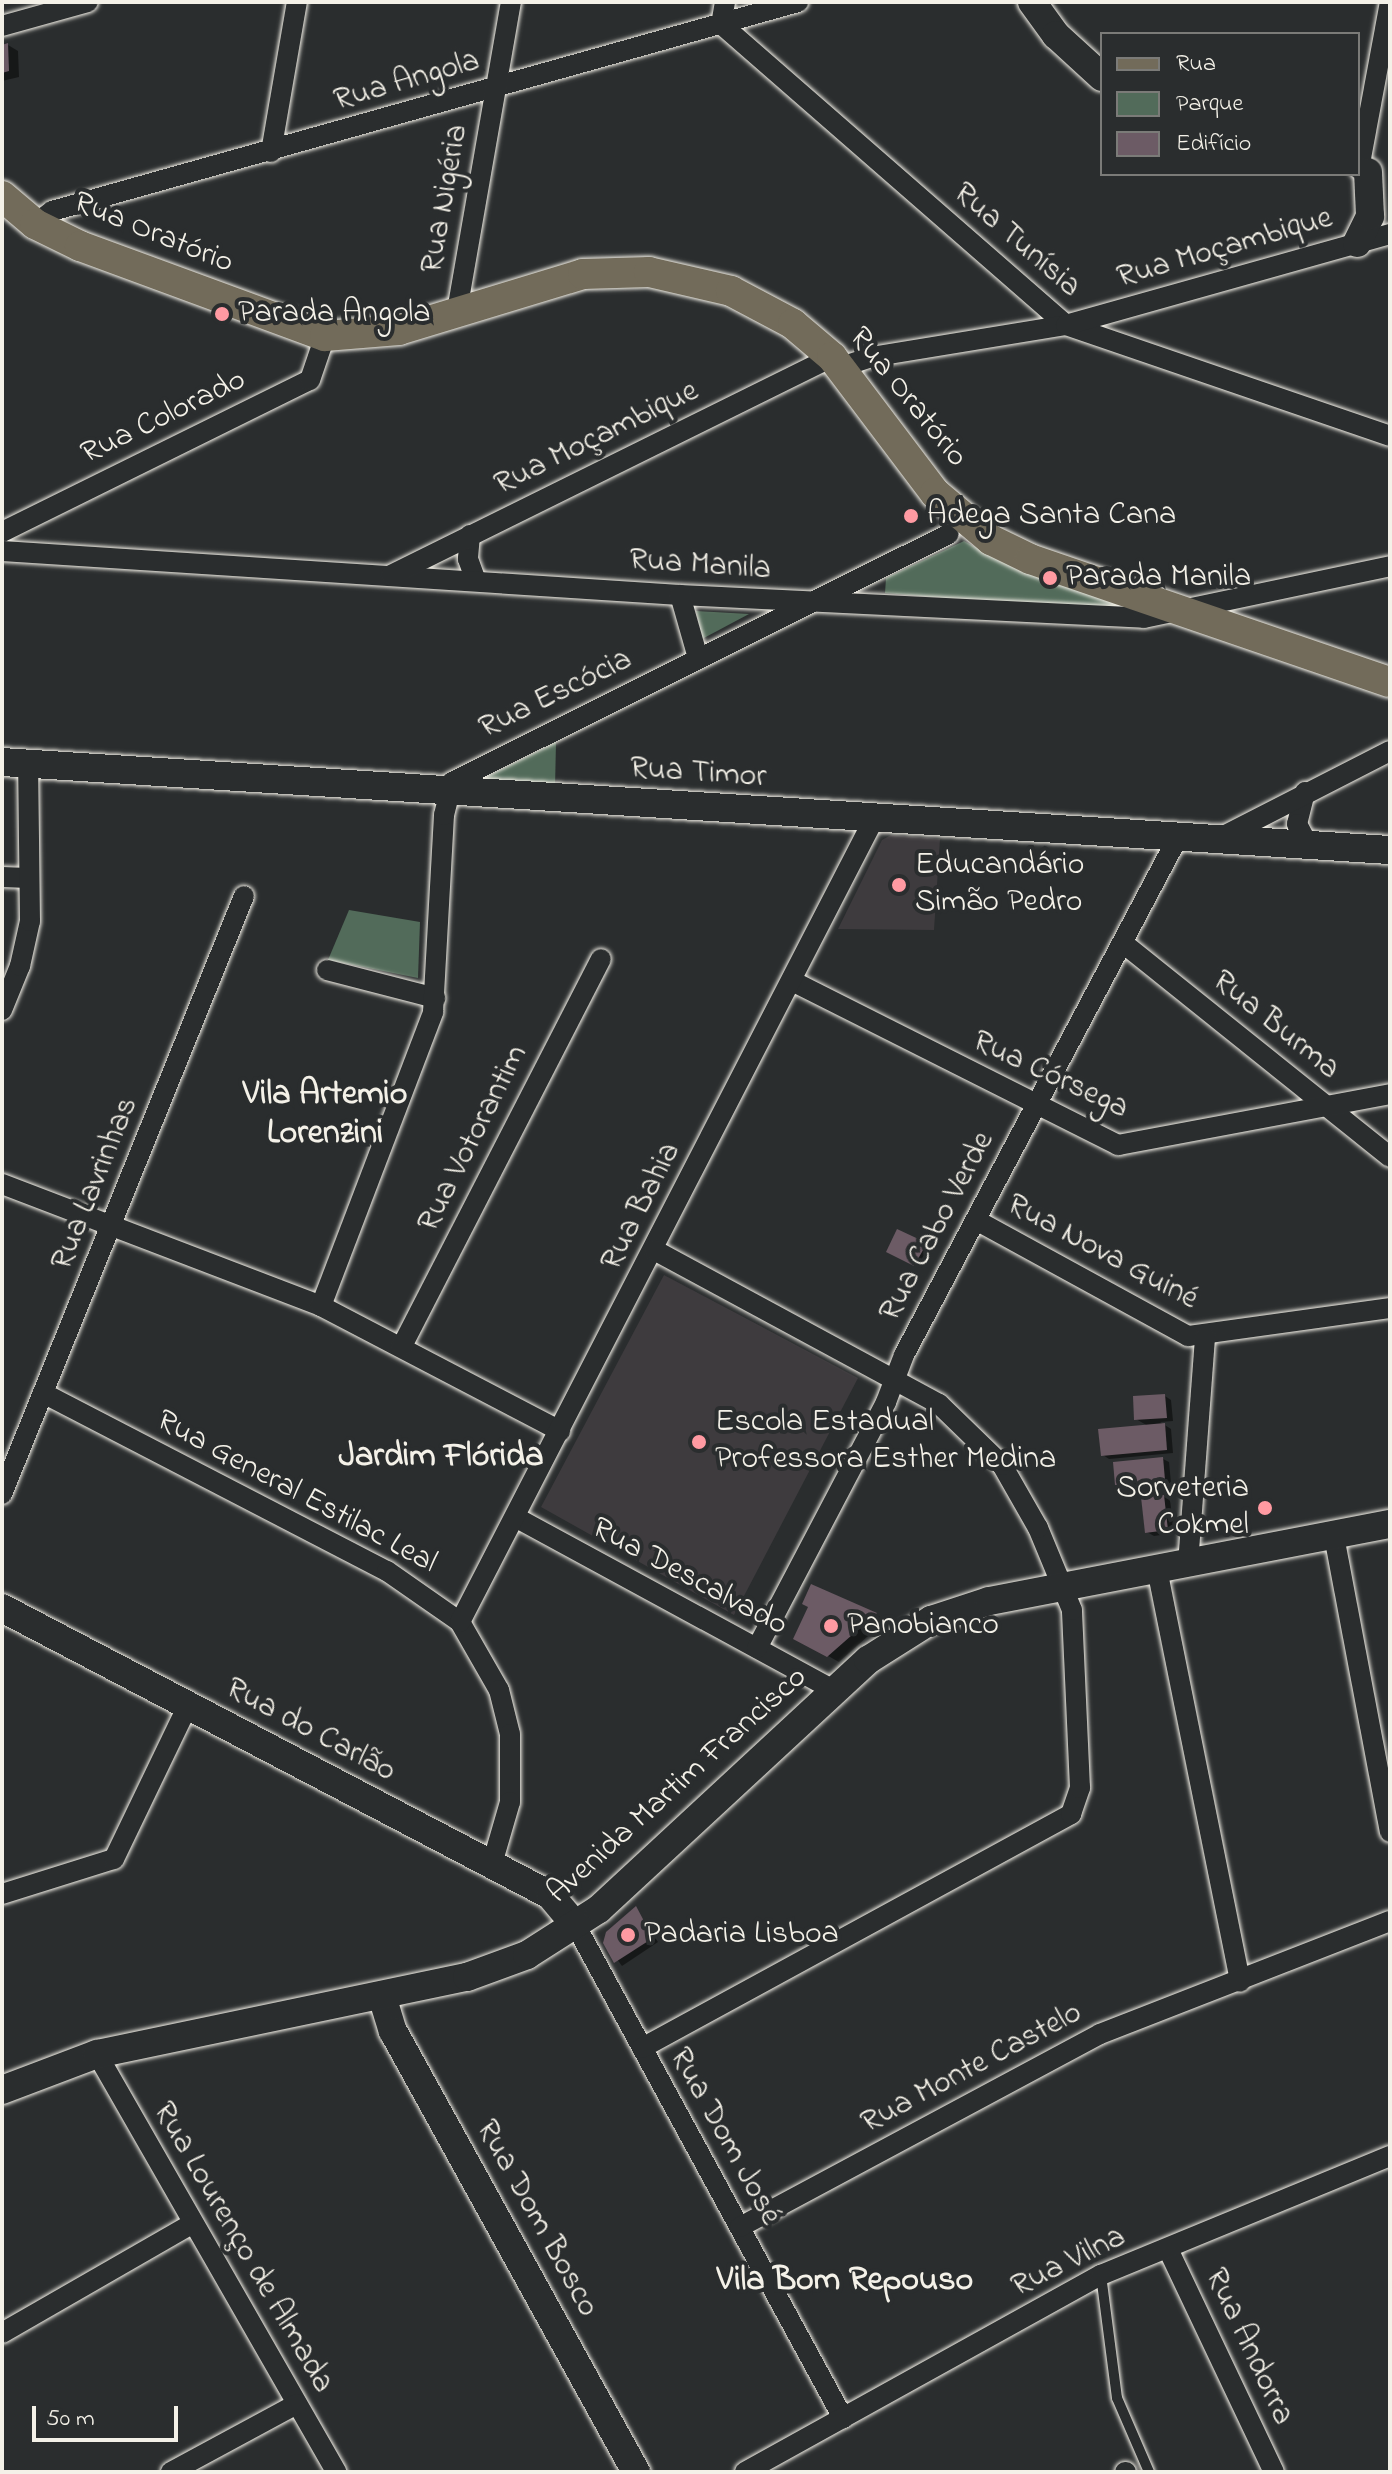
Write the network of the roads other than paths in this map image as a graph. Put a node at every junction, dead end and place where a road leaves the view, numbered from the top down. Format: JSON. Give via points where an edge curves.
{"nodes":[{"id":1,"x":88,"y":2,"type":"edge"},
{"id":2,"x":297,"y":2,"type":"edge"},
{"id":3,"x":511,"y":2,"type":"edge"},
{"id":4,"x":725,"y":2,"type":"edge"},
{"id":5,"x":798,"y":2,"type":"edge"},
{"id":6,"x":1032,"y":2,"type":"edge"},
{"id":7,"x":1390,"y":2,"type":"edge"},
{"id":8,"x":721,"y":24,"type":"junction"},
{"id":9,"x":2,"y":26,"type":"edge"},
{"id":10,"x":1387,"y":32,"type":"edge"},
{"id":11,"x":1100,"y":75,"type":"edge"},
{"id":12,"x":496,"y":88,"type":"junction"},
{"id":13,"x":271,"y":152,"type":"junction"},
{"id":14,"x":1369,"y":172,"type":"edge"},
{"id":15,"x":2,"y":196,"type":"edge"},
{"id":16,"x":35,"y":224,"type":"junction"},
{"id":17,"x":1390,"y":234,"type":"edge"},
{"id":18,"x":1357,"y":243,"type":"junction"},
{"id":19,"x":457,"y":311,"type":"junction"},
{"id":20,"x":1066,"y":325,"type":"junction"},
{"id":21,"x":325,"y":336,"type":"junction"},
{"id":22,"x":836,"y":362,"type":"junction"},
{"id":23,"x":1390,"y":436,"type":"edge"},
{"id":24,"x":2,"y":532,"type":"edge"},
{"id":25,"x":949,"y":534,"type":"dead end"},
{"id":26,"x":470,"y":535,"type":"junction"},
{"id":27,"x":2,"y":551,"type":"edge"},
{"id":28,"x":1390,"y":566,"type":"edge"},
{"id":29,"x":390,"y":576,"type":"junction"},
{"id":30,"x":476,"y":581,"type":"junction"},
{"id":31,"x":680,"y":595,"type":"junction"},
{"id":32,"x":810,"y":602,"type":"junction"},
{"id":33,"x":1188,"y":612,"type":"junction"},
{"id":34,"x":698,"y":658,"type":"junction"},
{"id":35,"x":1390,"y":682,"type":"edge"},
{"id":36,"x":1390,"y":751,"type":"edge"},
{"id":37,"x":15,"y":763,"type":"edge"},
{"id":38,"x":446,"y":792,"type":"junction"},
{"id":39,"x":1305,"y":792,"type":"junction"},
{"id":40,"x":874,"y":819,"type":"junction"},
{"id":41,"x":1178,"y":837,"type":"junction"},
{"id":42,"x":1216,"y":840,"type":"junction"},
{"id":43,"x":1308,"y":845,"type":"junction"},
{"id":44,"x":1390,"y":850,"type":"edge"},
{"id":45,"x":2,"y":877,"type":"edge"},
{"id":46,"x":28,"y":878,"type":"junction"},
{"id":47,"x":244,"y":896,"type":"dead end"},
{"id":48,"x":1123,"y":943,"type":"junction"},
{"id":49,"x":601,"y":959,"type":"dead end"},
{"id":50,"x":327,"y":970,"type":"dead end"},
{"id":51,"x":794,"y":982,"type":"junction"},
{"id":52,"x":435,"y":998,"type":"junction"},
{"id":53,"x":2,"y":1010,"type":"edge"},
{"id":54,"x":1390,"y":1094,"type":"edge"},
{"id":55,"x":1325,"y":1104,"type":"junction"},
{"id":56,"x":1036,"y":1106,"type":"junction"},
{"id":57,"x":1390,"y":1157,"type":"edge"},
{"id":58,"x":2,"y":1184,"type":"edge"},
{"id":59,"x":976,"y":1220,"type":"junction"},
{"id":60,"x":110,"y":1228,"type":"junction"},
{"id":61,"x":654,"y":1250,"type":"junction"},
{"id":62,"x":321,"y":1306,"type":"junction"},
{"id":63,"x":1390,"y":1308,"type":"edge"},
{"id":64,"x":1205,"y":1337,"type":"junction"},
{"id":65,"x":402,"y":1346,"type":"junction"},
{"id":66,"x":893,"y":1376,"type":"junction"},
{"id":67,"x":43,"y":1393,"type":"junction"},
{"id":68,"x":560,"y":1431,"type":"junction"},
{"id":69,"x":2,"y":1494,"type":"edge"},
{"id":70,"x":515,"y":1517,"type":"junction"},
{"id":71,"x":1390,"y":1524,"type":"edge"},
{"id":72,"x":1334,"y":1536,"type":"junction"},
{"id":73,"x":1188,"y":1564,"type":"junction"},
{"id":74,"x":1157,"y":1569,"type":"junction"},
{"id":75,"x":1064,"y":1587,"type":"junction"},
{"id":76,"x":2,"y":1608,"type":"edge"},
{"id":77,"x":460,"y":1622,"type":"junction"},
{"id":78,"x":757,"y":1648,"type":"junction"},
{"id":79,"x":835,"y":1691,"type":"junction"},
{"id":80,"x":188,"y":1705,"type":"junction"},
{"id":81,"x":1390,"y":1832,"type":"edge"},
{"id":82,"x":492,"y":1864,"type":"junction"},
{"id":83,"x":2,"y":1894,"type":"edge"},
{"id":84,"x":1390,"y":1921,"type":"edge"},
{"id":85,"x":576,"y":1926,"type":"junction"},
{"id":86,"x":1240,"y":1982,"type":"junction"},
{"id":87,"x":382,"y":1996,"type":"junction"},
{"id":88,"x":642,"y":2048,"type":"junction"},
{"id":89,"x":97,"y":2054,"type":"junction"},
{"id":90,"x":2,"y":2090,"type":"edge"},
{"id":91,"x":1390,"y":2156,"type":"edge"},
{"id":92,"x":193,"y":2223,"type":"junction"},
{"id":93,"x":740,"y":2227,"type":"junction"},
{"id":94,"x":1168,"y":2249,"type":"junction"},
{"id":95,"x":1101,"y":2275,"type":"junction"},
{"id":96,"x":2,"y":2333,"type":"edge"},
{"id":97,"x":297,"y":2404,"type":"junction"},
{"id":98,"x":843,"y":2418,"type":"junction"},
{"id":99,"x":171,"y":2472,"type":"edge"},
{"id":100,"x":336,"y":2472,"type":"edge"},
{"id":101,"x":636,"y":2472,"type":"edge"},
{"id":102,"x":745,"y":2472,"type":"edge"},
{"id":103,"x":1149,"y":2472,"type":"edge"},
{"id":104,"x":1274,"y":2472,"type":"edge"}],
"edges":[{"from":1,"to":9,"type":"street"},
{"from":2,"to":13,"type":"street"},
{"from":3,"to":12,"type":"street","name":"Rua Nigéria"},
{"from":4,"to":8,"type":"street"},
{"from":5,"to":8,"type":"street","name":"Rua Angola"},
{"from":6,"to":11,"type":"street","via":[[1056,35]]},
{"from":7,"to":10,"type":"street"},
{"from":8,"to":12,"type":"street","name":"Rua Angola"},
{"from":8,"to":20,"type":"street","name":"Rua Tunísia"},
{"from":10,"to":14,"type":"street"},
{"from":12,"to":13,"type":"street","name":"Rua Angola"},
{"from":12,"to":19,"type":"street","name":"Rua Nigéria"},
{"from":13,"to":16,"type":"street","name":"Rua Angola","via":[[52,211]]},
{"from":14,"to":18,"type":"street","via":[[1370,216]]},
{"from":15,"to":16,"type":"main road","name":"Rua Oratório"},
{"from":16,"to":21,"type":"main road","name":"Rua Oratório","via":[[297,330]]},
{"from":17,"to":18,"type":"street","name":"Rua Moçambique"},
{"from":18,"to":20,"type":"street","name":"Rua Moçambique"},
{"from":19,"to":21,"type":"main road","name":"Rua Oratório","via":[[386,333]]},
{"from":19,"to":22,"type":"main road","name":"Rua Oratório","via":[[583,274],[649,272],[692,279],[755,302],[793,324]]},
{"from":20,"to":22,"type":"street","name":"Rua Moçambique"},
{"from":20,"to":23,"type":"street","name":"Rua Tunísia"},
{"from":21,"to":24,"type":"street","name":"Rua Colorado","via":[[310,380]]},
{"from":22,"to":26,"type":"street","name":"Rua Moçambique"},
{"from":22,"to":33,"type":"main road","name":"Rua Oratório","via":[[935,493],[974,529],[1030,559]]},
{"from":25,"to":32,"type":"street","name":"Rua Escócia"},
{"from":26,"to":29,"type":"street","name":"Rua Moçambique"},
{"from":26,"to":30,"type":"street","via":[[468,559]]},
{"from":27,"to":29,"type":"street","name":"Rua Manila"},
{"from":28,"to":33,"type":"street","name":"Rua Manila"},
{"from":29,"to":30,"type":"street","name":"Rua Manila"},
{"from":30,"to":31,"type":"street","name":"Rua Manila"},
{"from":31,"to":32,"type":"street","name":"Rua Manila"},
{"from":31,"to":34,"type":"street"},
{"from":32,"to":33,"type":"street","name":"Rua Manila","via":[[1144,618]]},
{"from":32,"to":34,"type":"street","name":"Rua Escócia"},
{"from":33,"to":35,"type":"main road","name":"Rua Oratório"},
{"from":34,"to":38,"type":"street","name":"Rua Escócia","via":[[462,775]]},
{"from":36,"to":39,"type":"street"},
{"from":37,"to":38,"type":"street","name":"Rua Timor"},
{"from":37,"to":46,"type":"street"},
{"from":38,"to":40,"type":"street","name":"Rua Timor"},
{"from":38,"to":52,"type":"street"},
{"from":39,"to":42,"type":"street"},
{"from":39,"to":43,"type":"street","via":[[1297,824]]},
{"from":40,"to":41,"type":"street","name":"Rua Timor"},
{"from":40,"to":51,"type":"street","name":"Rua Bahia"},
{"from":41,"to":42,"type":"street","name":"Rua Timor"},
{"from":41,"to":48,"type":"street","name":"Rua Cabo Verde"},
{"from":42,"to":43,"type":"street","name":"Rua Timor"},
{"from":43,"to":44,"type":"street","name":"Rua Timor"},
{"from":45,"to":46,"type":"street"},
{"from":46,"to":53,"type":"street","via":[[26,945]]},
{"from":47,"to":60,"type":"street","name":"Rua Lavrinhas"},
{"from":48,"to":55,"type":"street","name":"Rua Burma"},
{"from":48,"to":56,"type":"street","name":"Rua Cabo Verde"},
{"from":49,"to":65,"type":"street","name":"Rua Votorantim"},
{"from":50,"to":52,"type":"street"},
{"from":51,"to":56,"type":"street","name":"Rua Córsega"},
{"from":51,"to":61,"type":"street","name":"Rua Bahia"},
{"from":52,"to":62,"type":"street","via":[[431,1021]]},
{"from":54,"to":55,"type":"street","name":"Rua Córsega"},
{"from":55,"to":56,"type":"street","name":"Rua Córsega","via":[[1129,1146],[1106,1143]]},
{"from":55,"to":57,"type":"street","name":"Rua Burma"},
{"from":56,"to":59,"type":"street","name":"Rua Cabo Verde"},
{"from":58,"to":60,"type":"street"},
{"from":59,"to":64,"type":"street","name":"Rua Nova Guiné","via":[[1178,1331]]},
{"from":59,"to":66,"type":"street","name":"Rua Cabo Verde"},
{"from":60,"to":62,"type":"street"},
{"from":60,"to":67,"type":"street","name":"Rua Lavrinhas"},
{"from":61,"to":66,"type":"street"},
{"from":61,"to":68,"type":"street","name":"Rua Bahia"},
{"from":62,"to":65,"type":"street"},
{"from":63,"to":64,"type":"street","name":"Rua Nova Guiné"},
{"from":64,"to":73,"type":"street"},
{"from":65,"to":68,"type":"street"},
{"from":66,"to":75,"type":"street","via":[[951,1413],[1002,1465]]},
{"from":66,"to":78,"type":"street","name":"Rua Cabo Verde","via":[[886,1402]]},
{"from":67,"to":69,"type":"street","name":"Rua Lavrinhas"},
{"from":67,"to":77,"type":"street","name":"Rua General Estilac Leal","via":[[387,1571]]},
{"from":68,"to":70,"type":"street","name":"Rua Bahia"},
{"from":70,"to":77,"type":"street","name":"Rua Bahia"},
{"from":70,"to":78,"type":"street","name":"Rua Descalvado"},
{"from":71,"to":72,"type":"street","name":"Avenida Martim Francisco"},
{"from":72,"to":73,"type":"street","name":"Avenida Martim Francisco"},
{"from":72,"to":81,"type":"street"},
{"from":73,"to":74,"type":"street","name":"Avenida Martim Francisco"},
{"from":74,"to":75,"type":"street","name":"Avenida Martim Francisco"},
{"from":74,"to":86,"type":"street"},
{"from":75,"to":79,"type":"street","name":"Avenida Martim Francisco","via":[[989,1601],[931,1620],[880,1652]]},
{"from":75,"to":88,"type":"street","via":[[1072,1610],[1080,1788],[1071,1814]]},
{"from":76,"to":80,"type":"street","name":"Rua do Carlão"},
{"from":77,"to":82,"type":"street","name":"Rua General Estilac Leal","via":[[494,1680],[510,1734],[510,1802]]},
{"from":78,"to":79,"type":"street","name":"Rua Descalvado"},
{"from":79,"to":85,"type":"street","name":"Avenida Martim Francisco"},
{"from":80,"to":82,"type":"street","name":"Rua do Carlão"},
{"from":80,"to":83,"type":"street","via":[[114,1859]]},
{"from":82,"to":85,"type":"street","name":"Rua do Carlão","via":[[557,1899]]},
{"from":84,"to":86,"type":"street","name":"Rua Monte Castelo"},
{"from":85,"to":87,"type":"street","name":"Avenida Martim Francisco","via":[[509,1964]]},
{"from":85,"to":88,"type":"street","name":"Rua Dom José"},
{"from":86,"to":93,"type":"street","name":"Rua Monte Castelo","via":[[1100,2034]]},
{"from":87,"to":89,"type":"street","name":"Avenida Martim Francisco"},
{"from":87,"to":101,"type":"street","name":"Rua Dom Bosco","via":[[393,2031]]},
{"from":88,"to":93,"type":"street","name":"Rua Dom José"},
{"from":89,"to":90,"type":"street","name":"Avenida Martim Francisco"},
{"from":89,"to":92,"type":"street","name":"Rua Lourenço de Almada"},
{"from":91,"to":94,"type":"street","name":"Rua Vilna"},
{"from":92,"to":96,"type":"street"},
{"from":92,"to":97,"type":"street","name":"Rua Lourenço de Almada"},
{"from":93,"to":98,"type":"street","name":"Rua Dom José"},
{"from":94,"to":95,"type":"street","name":"Rua Vilna"},
{"from":94,"to":104,"type":"street","name":"Rua Andorra"},
{"from":95,"to":98,"type":"street","name":"Rua Vilna"},
{"from":95,"to":103,"type":"lane","via":[[1117,2398]]},
{"from":97,"to":99,"type":"street"},
{"from":97,"to":100,"type":"street","name":"Rua Lourenço de Almada"},
{"from":98,"to":102,"type":"street","name":"Rua Vilna"}]}
